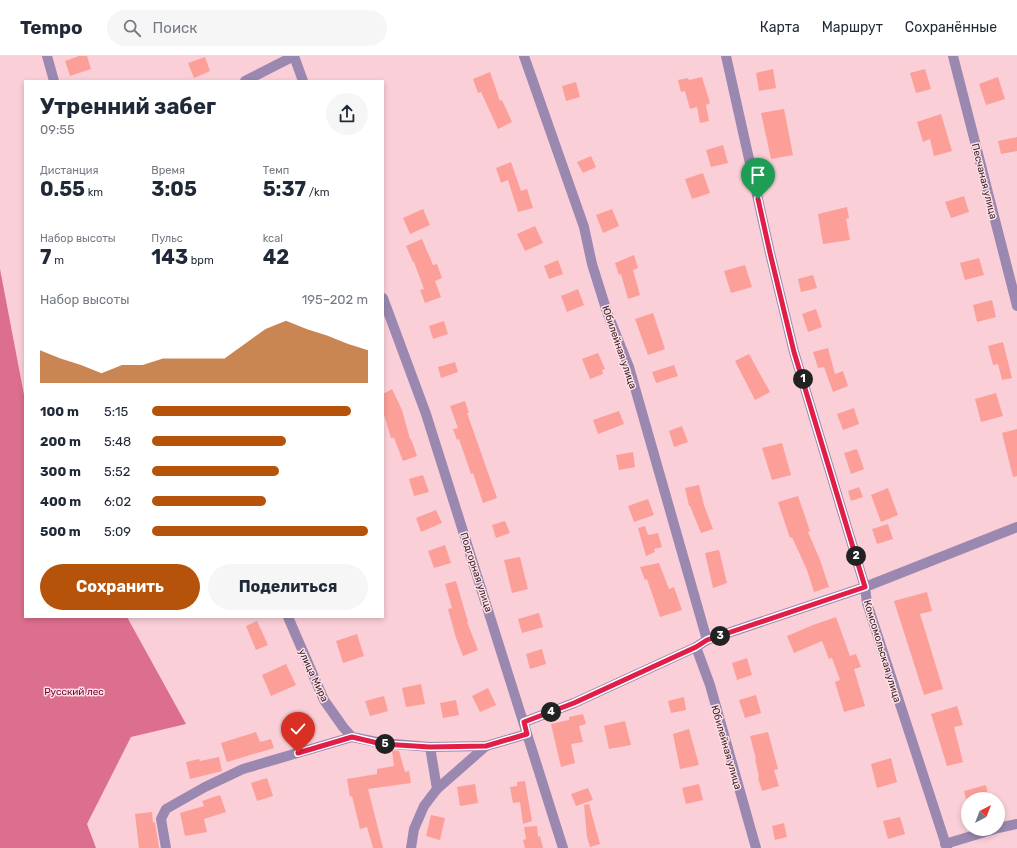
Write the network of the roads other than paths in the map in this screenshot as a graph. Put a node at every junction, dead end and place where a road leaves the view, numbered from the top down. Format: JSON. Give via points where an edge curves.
{"nodes":[{"id":1,"x":47,"y":56,"type":"edge"},
{"id":2,"x":294,"y":56,"type":"edge"},
{"id":3,"x":524,"y":56,"type":"edge"},
{"id":4,"x":726,"y":56,"type":"edge"},
{"id":5,"x":953,"y":56,"type":"edge"},
{"id":6,"x":54,"y":80,"type":"edge"},
{"id":7,"x":247,"y":80,"type":"edge"},
{"id":8,"x":303,"y":80,"type":"edge"},
{"id":9,"x":384,"y":301,"type":"edge"},
{"id":10,"x":1017,"y":306,"type":"edge"},
{"id":11,"x":1017,"y":527,"type":"edge"},
{"id":12,"x":865,"y":587,"type":"junction"},
{"id":13,"x":288,"y":618,"type":"edge"},
{"id":14,"x":707,"y":640,"type":"junction"},
{"id":15,"x":696,"y":647,"type":"junction"},
{"id":16,"x":524,"y":722,"type":"junction"},
{"id":17,"x":527,"y":734,"type":"junction"},
{"id":18,"x":352,"y":737,"type":"junction"},
{"id":19,"x":486,"y":746,"type":"junction"},
{"id":20,"x":430,"y":747,"type":"junction"},
{"id":21,"x":437,"y":789,"type":"junction"},
{"id":22,"x":1017,"y":824,"type":"edge"},
{"id":23,"x":1005,"y":827,"type":"edge"},
{"id":24,"x":975,"y":836,"type":"edge"},
{"id":25,"x":946,"y":846,"type":"edge"},
{"id":26,"x":166,"y":848,"type":"edge"},
{"id":27,"x":411,"y":848,"type":"edge"},
{"id":28,"x":563,"y":848,"type":"edge"},
{"id":29,"x":756,"y":848,"type":"edge"}],
"edges":[{"from":1,"to":6,"type":"street"},
{"from":2,"to":7,"type":"street"},
{"from":2,"to":8,"type":"street"},
{"from":3,"to":14,"type":"street","name":"Юбилейная улица","via":[[584,227],[598,284],[628,367]]},
{"from":4,"to":12,"type":"street","name":"Комсомольская улица","via":[[794,352]]},
{"from":5,"to":10,"type":"street","name":"Песчаная улица"},
{"from":9,"to":16,"type":"street","name":"Подгорная улица","via":[[426,414]]},
{"from":11,"to":12,"type":"street"},
{"from":12,"to":14,"type":"street"},
{"from":12,"to":25,"type":"street","name":"Комсомольская улица","via":[[867,603]]},
{"from":13,"to":18,"type":"street","name":"улица Мира","via":[[324,700]]},
{"from":14,"to":15,"type":"street"},
{"from":15,"to":16,"type":"street","via":[[574,703]]},
{"from":15,"to":29,"type":"street","name":"Юбилейная улица","via":[[710,685]]},
{"from":16,"to":17,"type":"street","name":"Подгорная улица"},
{"from":17,"to":19,"type":"street"},
{"from":17,"to":28,"type":"street","name":"Подгорная улица"},
{"from":18,"to":20,"type":"street","via":[[382,744]]},
{"from":18,"to":26,"type":"street","via":[[243,769],[166,809],[161,819]]},
{"from":19,"to":20,"type":"street"},
{"from":19,"to":21,"type":"street"},
{"from":20,"to":21,"type":"street"},
{"from":21,"to":27,"type":"street","via":[[424,806],[414,829]]},
{"from":22,"to":23,"type":"street"},
{"from":24,"to":25,"type":"street"}]}
